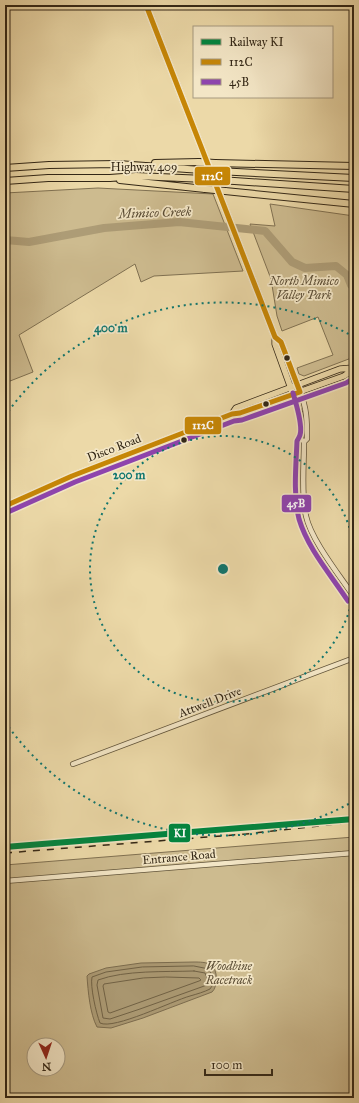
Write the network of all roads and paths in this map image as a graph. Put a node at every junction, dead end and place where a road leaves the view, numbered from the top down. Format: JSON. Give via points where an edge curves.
{"nodes":[{"id":1,"x":146,"y":5,"type":"edge"},
{"id":2,"x":351,"y":5,"type":"edge"},
{"id":3,"x":354,"y":11,"type":"edge"},
{"id":4,"x":354,"y":162,"type":"edge"},
{"id":5,"x":118,"y":164,"type":"junction"},
{"id":6,"x":287,"y":165,"type":"junction"},
{"id":7,"x":354,"y":166,"type":"edge"},
{"id":8,"x":5,"y":168,"type":"edge"},
{"id":9,"x":110,"y":178,"type":"junction"},
{"id":10,"x":354,"y":178,"type":"edge"},
{"id":11,"x":5,"y":181,"type":"edge"},
{"id":12,"x":354,"y":189,"type":"edge"},
{"id":13,"x":354,"y":204,"type":"edge"},
{"id":14,"x":275,"y":337,"type":"junction"},
{"id":15,"x":354,"y":369,"type":"edge"},
{"id":16,"x":297,"y":385,"type":"junction"},
{"id":17,"x":290,"y":387,"type":"junction"},
{"id":18,"x":300,"y":392,"type":"junction"},
{"id":19,"x":293,"y":394,"type":"junction"},
{"id":20,"x":232,"y":414,"type":"junction"},
{"id":21,"x":304,"y":442,"type":"junction"},
{"id":22,"x":5,"y":506,"type":"edge"},
{"id":23,"x":354,"y":597,"type":"edge"},
{"id":24,"x":354,"y":658,"type":"edge"},
{"id":25,"x":73,"y":764,"type":"dead end"},
{"id":26,"x":354,"y":853,"type":"edge"},
{"id":27,"x":5,"y":881,"type":"edge"}],
"edges":[{"from":1,"to":14,"type":"main road"},
{"from":2,"to":3,"type":"street"},
{"from":4,"to":6,"type":"highway"},
{"from":5,"to":6,"type":"highway","bridge":true,"via":[[200,162]]},
{"from":5,"to":8,"type":"highway","name":"Highway 409"},
{"from":5,"to":10,"type":"highway","name":"Highway 409","bridge":true},
{"from":6,"to":7,"type":"highway"},
{"from":9,"to":11,"type":"highway","name":"Highway 409"},
{"from":9,"to":12,"type":"highway","name":"Highway 409","bridge":true,"via":[[148,176]]},
{"from":9,"to":13,"type":"highway","bridge":true},
{"from":14,"to":16,"type":"main road","via":[[281,342]]},
{"from":14,"to":17,"type":"main road","via":[[275,344]]},
{"from":15,"to":16,"type":"main road","name":"Disco Road","via":[[340,369]]},
{"from":15,"to":18,"type":"main road","name":"Disco Road","via":[[344,376]]},
{"from":16,"to":17,"type":"main road","name":"Disco Road"},
{"from":16,"to":18,"type":"main road"},
{"from":17,"to":19,"type":"main road"},
{"from":17,"to":20,"type":"main road","name":"Disco Road","via":[[236,408]]},
{"from":18,"to":19,"type":"main road","name":"Disco Road"},
{"from":18,"to":21,"type":"street","via":[[307,414],[308,439]]},
{"from":19,"to":20,"type":"main road","name":"Disco Road"},
{"from":19,"to":21,"type":"street","via":[[300,413],[301,439]]},
{"from":20,"to":22,"type":"main road","name":"Disco Road","via":[[77,474]]},
{"from":21,"to":23,"type":"street","via":[[305,516],[314,537]]},
{"from":24,"to":25,"type":"street","name":"Attwell Drive"},
{"from":26,"to":27,"type":"street","name":"Entrance Road"}]}
